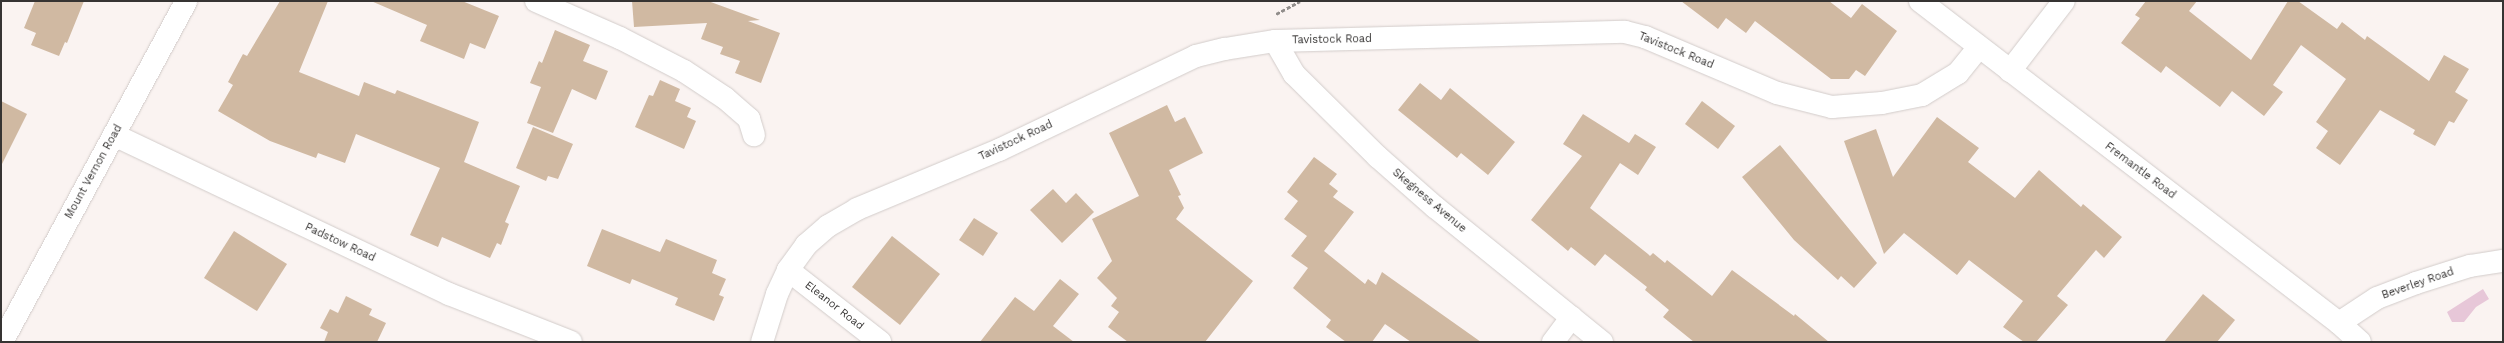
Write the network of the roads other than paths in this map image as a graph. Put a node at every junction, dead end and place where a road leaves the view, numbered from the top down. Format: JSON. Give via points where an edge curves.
{"nodes":[{"id":1,"x":186,"y":1,"type":"edge"},
{"id":2,"x":536,"y":1,"type":"edge"},
{"id":3,"x":1920,"y":1,"type":"edge"},
{"id":4,"x":2064,"y":1,"type":"edge"},
{"id":5,"x":1275,"y":41,"type":"junction"},
{"id":6,"x":1978,"y":48,"type":"junction"},
{"id":7,"x":2010,"y":71,"type":"junction"},
{"id":8,"x":114,"y":135,"type":"junction"},
{"id":9,"x":754,"y":135,"type":"dead end"},
{"id":10,"x":2503,"y":261,"type":"edge"},
{"id":11,"x":788,"y":270,"type":"junction"},
{"id":12,"x":1572,"y":318,"type":"junction"},
{"id":13,"x":2339,"y":323,"type":"junction"},
{"id":14,"x":2,"y":342,"type":"edge"},
{"id":15,"x":571,"y":342,"type":"edge"},
{"id":16,"x":762,"y":342,"type":"edge"},
{"id":17,"x":880,"y":342,"type":"edge"},
{"id":18,"x":1553,"y":342,"type":"edge"},
{"id":19,"x":1602,"y":342,"type":"edge"},
{"id":20,"x":2360,"y":342,"type":"edge"}],
"edges":[{"from":1,"to":8,"type":"street","name":"Mount Vernon Road"},
{"from":2,"to":9,"type":"street","via":[[620,38],[684,71],[725,98],[749,119]]},
{"from":3,"to":6,"type":"street","name":"Fremantle Road"},
{"from":4,"to":7,"type":"street"},
{"from":5,"to":6,"type":"street","name":"Tavistock Road","via":[[1625,32],[1645,37],[1777,93],[1832,107],[1882,103],[1922,95],[1958,73]]},
{"from":5,"to":11,"type":"street","name":"Tavistock Road","via":[[1196,56],[999,150],[857,209],[828,226],[806,244]]},
{"from":5,"to":12,"type":"street","name":"Skegness Avenue","via":[[1294,74],[1378,157]]},
{"from":6,"to":7,"type":"street","name":"Fremantle Road"},
{"from":7,"to":13,"type":"street","name":"Fremantle Road"},
{"from":8,"to":14,"type":"street","name":"Mount Vernon Road"},
{"from":8,"to":15,"type":"street","name":"Padstow Road","via":[[449,294]]},
{"from":10,"to":13,"type":"street","name":"Beverley Road","via":[[2470,266],[2416,283],[2377,298]]},
{"from":11,"to":16,"type":"street","name":"Tavistock Road","via":[[777,294]]},
{"from":11,"to":17,"type":"street","name":"Eleanor Road"},
{"from":12,"to":18,"type":"street"},
{"from":12,"to":19,"type":"street","name":"Skegness Avenue"},
{"from":13,"to":20,"type":"street","name":"Fremantle Road"}]}
